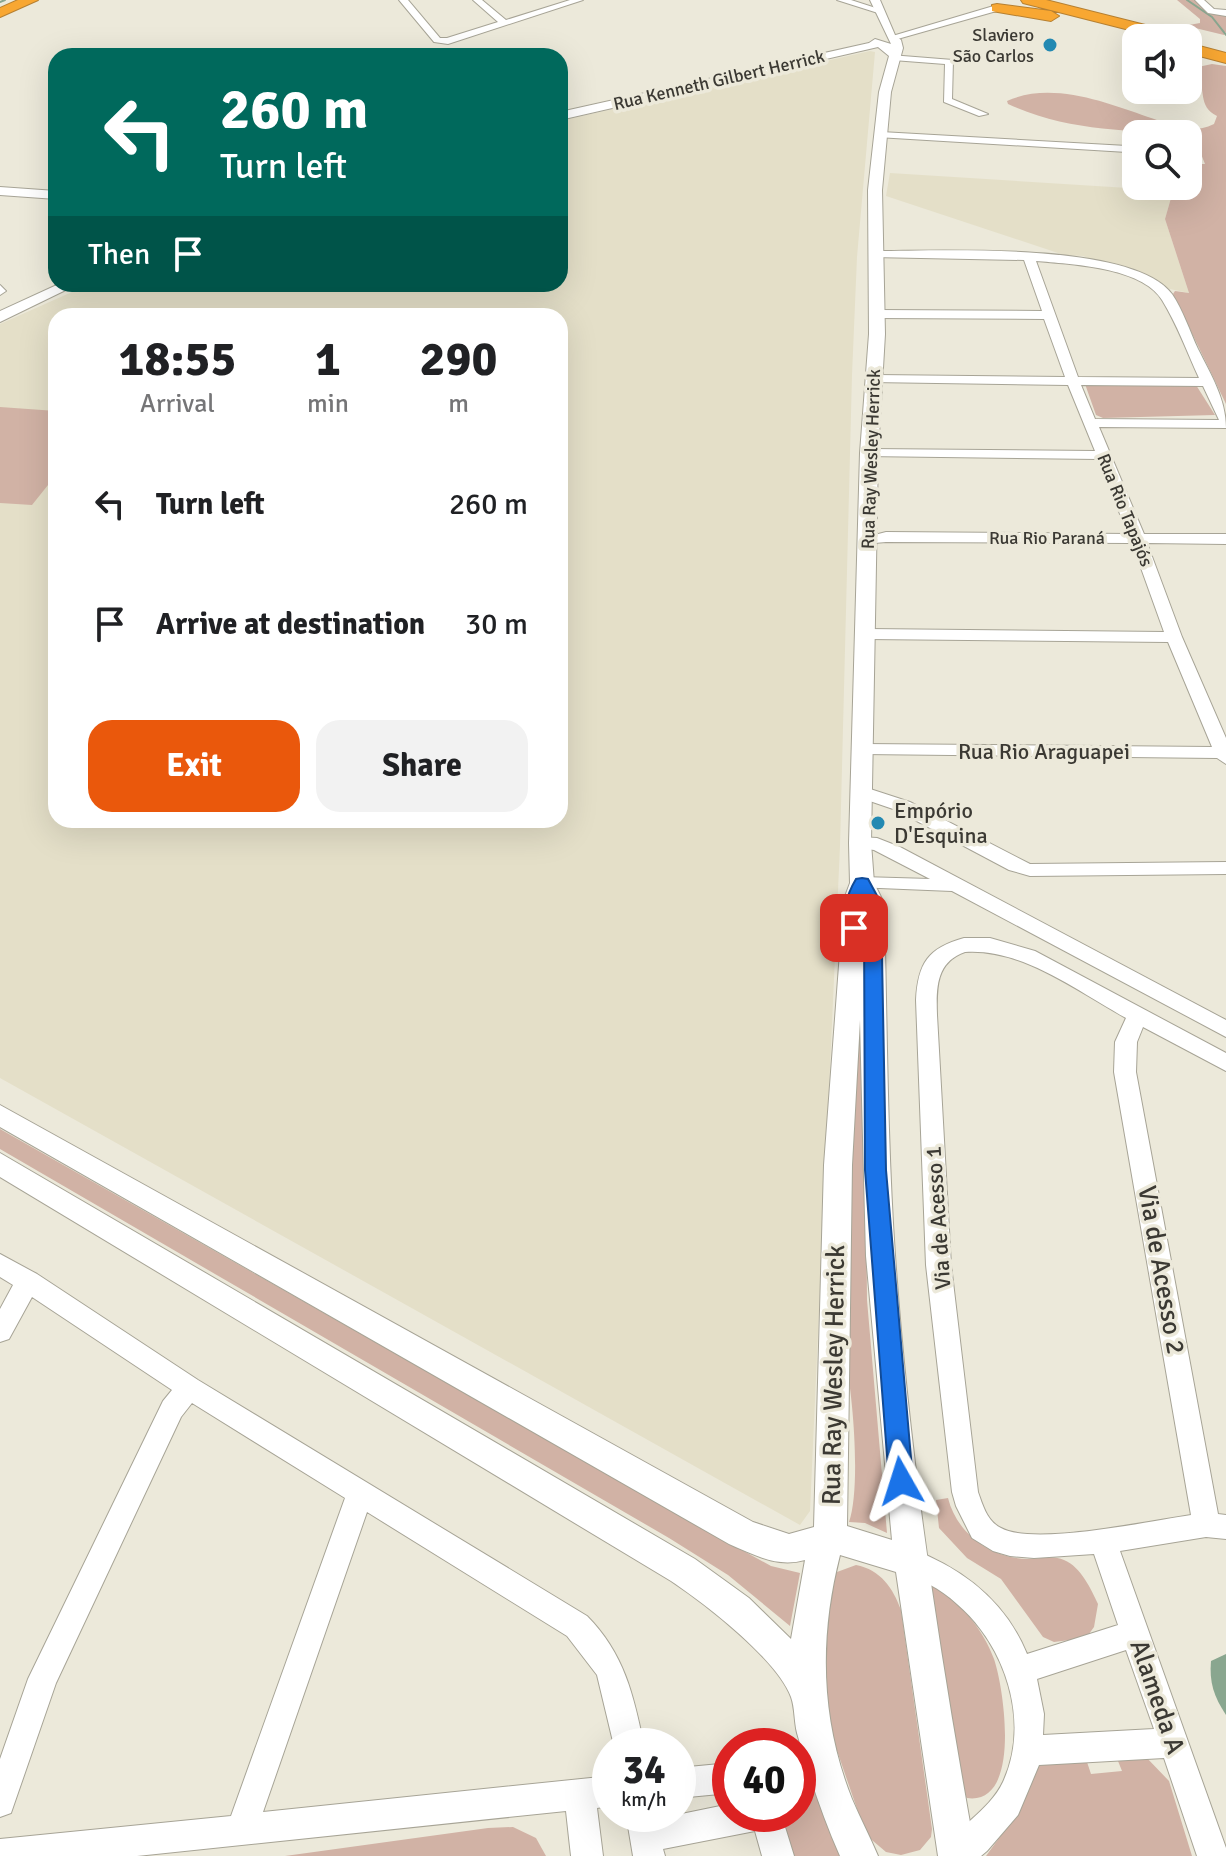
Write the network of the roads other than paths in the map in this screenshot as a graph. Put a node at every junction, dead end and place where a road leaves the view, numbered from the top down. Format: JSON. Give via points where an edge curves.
{"nodes":[{"id":1,"x":31,"y":0,"type":"edge"},
{"id":2,"x":403,"y":0,"type":"edge"},
{"id":3,"x":477,"y":0,"type":"edge"},
{"id":4,"x":579,"y":0,"type":"edge"},
{"id":5,"x":841,"y":0,"type":"edge"},
{"id":6,"x":1028,"y":0,"type":"edge"},
{"id":7,"x":1199,"y":0,"type":"edge"},
{"id":8,"x":557,"y":3,"type":"edge"},
{"id":9,"x":997,"y":4,"type":"edge"},
{"id":10,"x":7,"y":9,"type":"edge"},
{"id":11,"x":1225,"y":13,"type":"edge"},
{"id":12,"x":874,"y":19,"type":"edge"},
{"id":13,"x":505,"y":24,"type":"junction"},
{"id":14,"x":1124,"y":24,"type":"edge"},
{"id":15,"x":1122,"y":32,"type":"edge"},
{"id":16,"x":893,"y":36,"type":"junction"},
{"id":17,"x":1202,"y":44,"type":"edge"},
{"id":18,"x":1226,"y":50,"type":"edge"},
{"id":19,"x":1202,"y":52,"type":"edge"},
{"id":20,"x":893,"y":56,"type":"junction"},
{"id":21,"x":1226,"y":58,"type":"edge"},
{"id":22,"x":568,"y":105,"type":"edge"},
{"id":23,"x":568,"y":114,"type":"edge"},
{"id":24,"x":983,"y":114,"type":"dead end"},
{"id":25,"x":881,"y":135,"type":"junction"},
{"id":26,"x":1122,"y":149,"type":"edge"},
{"id":27,"x":0,"y":182,"type":"edge"},
{"id":28,"x":48,"y":186,"type":"edge"},
{"id":29,"x":0,"y":191,"type":"edge"},
{"id":30,"x":48,"y":194,"type":"edge"},
{"id":31,"x":876,"y":255,"type":"junction"},
{"id":32,"x":1029,"y":258,"type":"junction"},
{"id":33,"x":54,"y":292,"type":"edge"},
{"id":34,"x":877,"y":314,"type":"junction"},
{"id":35,"x":1049,"y":315,"type":"junction"},
{"id":36,"x":0,"y":317,"type":"edge"},
{"id":37,"x":876,"y":379,"type":"junction"},
{"id":38,"x":1072,"y":379,"type":"junction"},
{"id":39,"x":1205,"y":382,"type":"junction"},
{"id":40,"x":1090,"y":423,"type":"junction"},
{"id":41,"x":1226,"y":423,"type":"edge"},
{"id":42,"x":869,"y":453,"type":"junction"},
{"id":43,"x":1102,"y":455,"type":"junction"},
{"id":44,"x":1137,"y":538,"type":"junction"},
{"id":45,"x":1226,"y":539,"type":"edge"},
{"id":46,"x":868,"y":541,"type":"junction"},
{"id":47,"x":867,"y":634,"type":"junction"},
{"id":48,"x":1174,"y":637,"type":"junction"},
{"id":49,"x":863,"y":749,"type":"junction"},
{"id":50,"x":1225,"y":755,"type":"edge"},
{"id":51,"x":864,"y":793,"type":"junction"},
{"id":52,"x":860,"y":843,"type":"junction"},
{"id":53,"x":1226,"y":868,"type":"edge"},
{"id":54,"x":862,"y":883,"type":"junction"},
{"id":55,"x":959,"y":888,"type":"junction"},
{"id":56,"x":1137,"y":1016,"type":"junction"},
{"id":57,"x":1226,"y":1029,"type":"edge"},
{"id":58,"x":1226,"y":1063,"type":"edge"},
{"id":59,"x":0,"y":1115,"type":"edge"},
{"id":60,"x":0,"y":1164,"type":"edge"},
{"id":61,"x":0,"y":1264,"type":"edge"},
{"id":62,"x":28,"y":1281,"type":"junction"},
{"id":63,"x":0,"y":1332,"type":"edge"},
{"id":64,"x":189,"y":1388,"type":"junction"},
{"id":65,"x":360,"y":1493,"type":"junction"},
{"id":66,"x":1216,"y":1526,"type":"edge"},
{"id":67,"x":829,"y":1538,"type":"junction"},
{"id":68,"x":1102,"y":1539,"type":"junction"},
{"id":69,"x":909,"y":1561,"type":"junction"},
{"id":70,"x":1135,"y":1633,"type":"junction"},
{"id":71,"x":1019,"y":1671,"type":"junction"},
{"id":72,"x":807,"y":1689,"type":"junction"},
{"id":73,"x":626,"y":1728,"type":"edge"},
{"id":74,"x":808,"y":1728,"type":"edge"},
{"id":75,"x":1173,"y":1743,"type":"junction"},
{"id":76,"x":1027,"y":1751,"type":"junction"},
{"id":77,"x":816,"y":1767,"type":"edge"},
{"id":78,"x":592,"y":1793,"type":"edge"},
{"id":79,"x":0,"y":1802,"type":"edge"},
{"id":80,"x":592,"y":1817,"type":"edge"},
{"id":81,"x":712,"y":1823,"type":"edge"},
{"id":82,"x":242,"y":1827,"type":"junction"},
{"id":83,"x":771,"y":1832,"type":"edge"},
{"id":84,"x":645,"y":1836,"type":"edge"},
{"id":85,"x":0,"y":1855,"type":"edge"},
{"id":86,"x":587,"y":1856,"type":"edge"},
{"id":87,"x":778,"y":1856,"type":"edge"},
{"id":88,"x":859,"y":1856,"type":"edge"},
{"id":89,"x":957,"y":1856,"type":"edge"},
{"id":90,"x":1213,"y":1856,"type":"edge"}],
"edges":[{"from":1,"to":10,"type":"highway"},
{"from":2,"to":13,"type":"street","via":[[437,40],[459,39]]},
{"from":3,"to":13,"type":"street"},
{"from":4,"to":8,"type":"street"},
{"from":5,"to":12,"type":"street"},
{"from":6,"to":14,"type":"highway"},
{"from":7,"to":11,"type":"street","via":[[1211,11]]},
{"from":8,"to":13,"type":"street"},
{"from":9,"to":15,"type":"highway"},
{"from":9,"to":16,"type":"street"},
{"from":12,"to":16,"type":"street"},
{"from":12,"to":16,"type":"street","name":"Rua Ray Wesley Herrick"},
{"from":12,"to":20,"type":"street"},
{"from":12,"to":22,"type":"street","via":[[847,42]]},
{"from":12,"to":23,"type":"street","name":"Rua Kenneth Gilbert Herrick","via":[[874,45]]},
{"from":16,"to":20,"type":"street","name":"Rua Ray Wesley Herrick"},
{"from":17,"to":18,"type":"highway"},
{"from":19,"to":21,"type":"highway"},
{"from":20,"to":24,"type":"street","via":[[950,62],[947,100]]},
{"from":20,"to":25,"type":"street","name":"Rua Ray Wesley Herrick"},
{"from":25,"to":26,"type":"street"},
{"from":25,"to":31,"type":"street","name":"Rua Ray Wesley Herrick"},
{"from":27,"to":28,"type":"street"},
{"from":29,"to":30,"type":"street"},
{"from":31,"to":32,"type":"street"},
{"from":31,"to":34,"type":"street","name":"Rua Ray Wesley Herrick"},
{"from":32,"to":35,"type":"street","name":"Rua Rio Tapajós"},
{"from":32,"to":39,"type":"street","via":[[1077,259],[1155,284],[1166,295]]},
{"from":33,"to":36,"type":"street"},
{"from":34,"to":35,"type":"street"},
{"from":34,"to":37,"type":"street","name":"Rua Ray Wesley Herrick"},
{"from":35,"to":38,"type":"street","name":"Rua Rio Tapajós"},
{"from":37,"to":38,"type":"street"},
{"from":37,"to":42,"type":"street","name":"Rua Ray Wesley Herrick"},
{"from":38,"to":39,"type":"street"},
{"from":38,"to":40,"type":"street","name":"Rua Rio Tapajós"},
{"from":39,"to":41,"type":"street"},
{"from":40,"to":41,"type":"street"},
{"from":40,"to":43,"type":"street","name":"Rua Rio Tapajós"},
{"from":42,"to":43,"type":"street"},
{"from":42,"to":46,"type":"street","name":"Rua Ray Wesley Herrick"},
{"from":43,"to":44,"type":"street","name":"Rua Rio Tapajós"},
{"from":44,"to":45,"type":"street","name":"Rua Rio Paraná"},
{"from":44,"to":46,"type":"street","name":"Rua Rio Paraná"},
{"from":44,"to":48,"type":"street","name":"Rua Rio Tapajós"},
{"from":46,"to":47,"type":"street","name":"Rua Ray Wesley Herrick"},
{"from":47,"to":48,"type":"street"},
{"from":47,"to":49,"type":"street","name":"Rua Ray Wesley Herrick"},
{"from":48,"to":50,"type":"street","name":"Rua Rio Tapajós"},
{"from":49,"to":50,"type":"street","name":"Rua Rio Araguapei"},
{"from":49,"to":51,"type":"street","name":"Rua Ray Wesley Herrick"},
{"from":51,"to":52,"type":"street","name":"Rua Ray Wesley Herrick"},
{"from":51,"to":53,"type":"street","via":[[903,806],[1030,870]]},
{"from":52,"to":54,"type":"street","name":"Rua Ray Wesley Herrick"},
{"from":52,"to":55,"type":"street","via":[[893,851]]},
{"from":54,"to":55,"type":"street"},
{"from":54,"to":67,"type":"street","name":"Rua Ray Wesley Herrick","via":[[856,899],[838,1165]]},
{"from":54,"to":69,"type":"street","name":"Rua Ray Wesley Herrick","via":[[872,903],[876,1170]]},
{"from":55,"to":57,"type":"street"},
{"from":56,"to":58,"type":"street"},
{"from":56,"to":66,"type":"street","name":"Via de Acesso 2","via":[[1126,1042],[1125,1072]]},
{"from":56,"to":68,"type":"street","name":"Via de Acesso 1","via":[[1002,946],[979,943],[946,952],[932,966],[928,1010],[936,1233],[965,1492],[974,1521],[993,1539],[1013,1546]]},
{"from":59,"to":67,"type":"street","via":[[741,1533],[789,1549]]},
{"from":60,"to":72,"type":"street","via":[[704,1583],[755,1623]]},
{"from":61,"to":62,"type":"street"},
{"from":62,"to":63,"type":"street"},
{"from":62,"to":64,"type":"street"},
{"from":64,"to":65,"type":"street"},
{"from":64,"to":79,"type":"street","via":[[172,1409],[43,1679]]},
{"from":65,"to":73,"type":"street","via":[[560,1614],[592,1640],[610,1665]]},
{"from":65,"to":82,"type":"street"},
{"from":66,"to":68,"type":"street"},
{"from":67,"to":69,"type":"street"},
{"from":67,"to":72,"type":"street","name":"Rua Ray Wesley Herrick","via":[[808,1633]]},
{"from":68,"to":70,"type":"street","name":"Alameda A"},
{"from":69,"to":71,"type":"street","via":[[932,1568],[975,1601],[994,1622]]},
{"from":69,"to":89,"type":"street","name":"Rua Ray Wesley Herrick"},
{"from":70,"to":71,"type":"street"},
{"from":70,"to":75,"type":"street","name":"Alameda A"},
{"from":71,"to":76,"type":"street","via":[[1029,1724]]},
{"from":72,"to":74,"type":"street","name":"Rua Ray Wesley Herrick"},
{"from":75,"to":76,"type":"street"},
{"from":75,"to":90,"type":"street","name":"Alameda A"},
{"from":76,"to":89,"type":"street","via":[[1005,1809]]},
{"from":77,"to":88,"type":"street","name":"Rua Ray Wesley Herrick"},
{"from":78,"to":82,"type":"street","via":[[318,1825]]},
{"from":80,"to":86,"type":"street"},
{"from":81,"to":84,"type":"street"},
{"from":82,"to":85,"type":"street"},
{"from":83,"to":87,"type":"street"}]}
